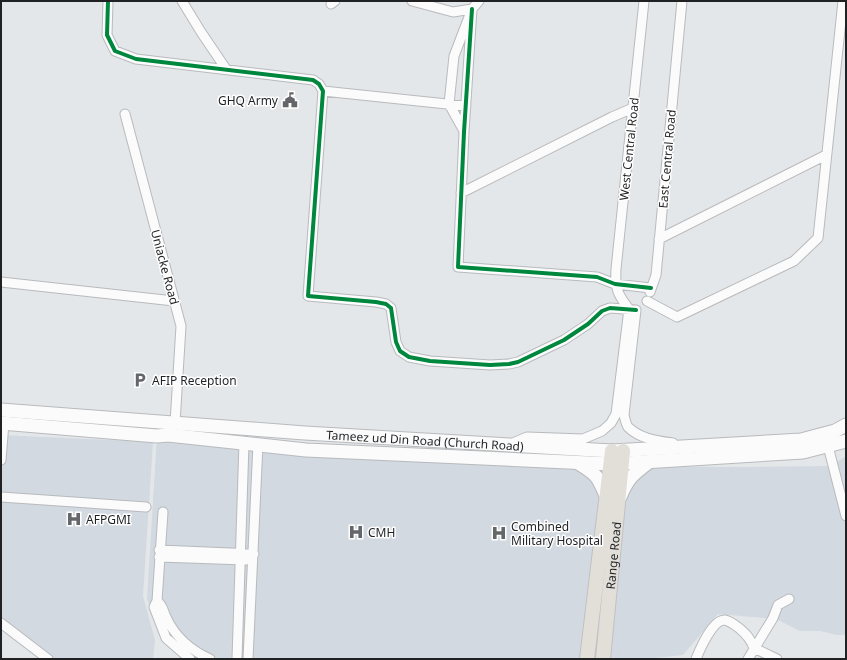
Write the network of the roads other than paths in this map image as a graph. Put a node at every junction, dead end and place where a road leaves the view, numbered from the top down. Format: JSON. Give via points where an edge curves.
{"nodes":[{"id":1,"x":108,"y":1,"type":"edge"},
{"id":2,"x":182,"y":1,"type":"edge"},
{"id":3,"x":412,"y":1,"type":"edge"},
{"id":4,"x":479,"y":1,"type":"edge"},
{"id":5,"x":644,"y":1,"type":"edge"},
{"id":6,"x":682,"y":1,"type":"edge"},
{"id":7,"x":843,"y":1,"type":"edge"},
{"id":8,"x":472,"y":9,"type":"junction"},
{"id":9,"x":643,"y":15,"type":"junction"},
{"id":10,"x":226,"y":69,"type":"junction"},
{"id":11,"x":323,"y":91,"type":"junction"},
{"id":12,"x":449,"y":104,"type":"junction"},
{"id":13,"x":466,"y":106,"type":"junction"},
{"id":14,"x":633,"y":108,"type":"junction"},
{"id":15,"x":125,"y":114,"type":"dead end"},
{"id":16,"x":464,"y":132,"type":"junction"},
{"id":17,"x":826,"y":155,"type":"junction"},
{"id":18,"x":462,"y":193,"type":"junction"},
{"id":19,"x":660,"y":239,"type":"junction"},
{"id":20,"x":1,"y":282,"type":"edge"},
{"id":21,"x":615,"y":284,"type":"junction"},
{"id":22,"x":651,"y":288,"type":"junction"},
{"id":23,"x":174,"y":301,"type":"junction"},
{"id":24,"x":647,"y":301,"type":"junction"},
{"id":25,"x":632,"y":310,"type":"junction"},
{"id":26,"x":1,"y":410,"type":"edge"},
{"id":27,"x":38,"y":419,"type":"junction"},
{"id":28,"x":3,"y":423,"type":"edge"},
{"id":29,"x":175,"y":423,"type":"junction"},
{"id":30,"x":846,"y":425,"type":"edge"},
{"id":31,"x":305,"y":433,"type":"junction"},
{"id":32,"x":804,"y":439,"type":"junction"},
{"id":33,"x":846,"y":441,"type":"edge"},
{"id":34,"x":244,"y":443,"type":"junction"},
{"id":35,"x":258,"y":444,"type":"junction"},
{"id":36,"x":509,"y":445,"type":"junction"},
{"id":37,"x":828,"y":446,"type":"junction"},
{"id":38,"x":306,"y":450,"type":"junction"},
{"id":39,"x":617,"y":458,"type":"junction"},
{"id":40,"x":1,"y":460,"type":"edge"},
{"id":41,"x":649,"y":462,"type":"junction"},
{"id":42,"x":577,"y":463,"type":"junction"},
{"id":43,"x":1,"y":497,"type":"edge"},
{"id":44,"x":613,"y":500,"type":"junction"},
{"id":45,"x":146,"y":506,"type":"dead end"},
{"id":46,"x":163,"y":512,"type":"dead end"},
{"id":47,"x":846,"y":516,"type":"edge"},
{"id":48,"x":159,"y":554,"type":"junction"},
{"id":49,"x":241,"y":557,"type":"junction"},
{"id":50,"x":254,"y":557,"type":"junction"},
{"id":51,"x":789,"y":599,"type":"dead end"},
{"id":52,"x":157,"y":601,"type":"junction"},
{"id":53,"x":1,"y":623,"type":"edge"},
{"id":54,"x":754,"y":648,"type":"junction"},
{"id":55,"x":48,"y":659,"type":"edge"},
{"id":56,"x":190,"y":659,"type":"edge"},
{"id":57,"x":210,"y":659,"type":"edge"},
{"id":58,"x":237,"y":659,"type":"edge"},
{"id":59,"x":248,"y":659,"type":"edge"},
{"id":60,"x":587,"y":659,"type":"edge"},
{"id":61,"x":603,"y":659,"type":"edge"},
{"id":62,"x":696,"y":659,"type":"edge"},
{"id":63,"x":748,"y":659,"type":"edge"},
{"id":64,"x":776,"y":659,"type":"edge"}],
"edges":[{"from":1,"to":10,"type":"street","via":[[107,35],[115,51],[136,59]]},
{"from":2,"to":10,"type":"street"},
{"from":3,"to":8,"type":"street","via":[[453,12]]},
{"from":4,"to":8,"type":"street"},
{"from":5,"to":9,"type":"street","name":"West Central Road"},
{"from":6,"to":19,"type":"street","name":"East Central Road"},
{"from":7,"to":17,"type":"street"},
{"from":8,"to":12,"type":"street","via":[[454,56]]},
{"from":8,"to":13,"type":"street"},
{"from":9,"to":14,"type":"street","name":"West Central Road"},
{"from":9,"to":21,"type":"street","name":"West Central Road"},
{"from":10,"to":11,"type":"street","via":[[313,80]]},
{"from":11,"to":12,"type":"street"},
{"from":11,"to":25,"type":"street","via":[[308,296],[386,304],[391,308],[396,342],[400,351],[409,357],[490,366],[518,362],[564,340],[602,311],[610,308]]},
{"from":12,"to":13,"type":"street"},
{"from":12,"to":16,"type":"street"},
{"from":13,"to":16,"type":"street"},
{"from":14,"to":18,"type":"street"},
{"from":14,"to":21,"type":"street","name":"West Central Road"},
{"from":15,"to":23,"type":"street","name":"Uniacke Road"},
{"from":16,"to":18,"type":"street"},
{"from":17,"to":19,"type":"street"},
{"from":17,"to":24,"type":"street","via":[[818,238],[794,261],[677,317]]},
{"from":18,"to":21,"type":"street","via":[[458,268],[598,277]]},
{"from":19,"to":22,"type":"street","name":"East Central Road","via":[[656,275]]},
{"from":20,"to":23,"type":"street"},
{"from":21,"to":22,"type":"street"},
{"from":21,"to":25,"type":"street","name":"West Central Road","via":[[620,298]]},
{"from":22,"to":24,"type":"street","name":"East Central Road"},
{"from":23,"to":29,"type":"street","name":"Uniacke Road","via":[[181,326]]},
{"from":24,"to":25,"type":"street"},
{"from":25,"to":32,"type":"street","via":[[624,415],[627,426],[640,436],[677,444],[795,436]]},
{"from":25,"to":36,"type":"street","via":[[616,414],[611,423],[602,431],[583,439],[527,437]]},
{"from":26,"to":27,"type":"main road","name":"Tameez ud Din Road (Church Road)"},
{"from":27,"to":28,"type":"main road","name":"Tameez ud Din Road (Church Road)"},
{"from":27,"to":29,"type":"main road","name":"Tameez ud Din Road (Church Road)"},
{"from":27,"to":34,"type":"main road","name":"Tameez ud Din Road (Church Road)","via":[[157,436]]},
{"from":28,"to":40,"type":"street"},
{"from":29,"to":31,"type":"main road","name":"Tameez ud Din Road (Church Road)"},
{"from":30,"to":32,"type":"main road","name":"Tameez ud Din Road (Church Road)","via":[[835,431]]},
{"from":31,"to":36,"type":"main road","name":"Tameez ud Din Road (Church Road)"},
{"from":31,"to":38,"type":"main road"},
{"from":32,"to":39,"type":"main road","name":"Tameez ud Din Road (Church Road)"},
{"from":33,"to":37,"type":"main road","name":"Tameez ud Din Road (Church Road)"},
{"from":34,"to":35,"type":"main road","name":"Tameez ud Din Road (Church Road)"},
{"from":34,"to":49,"type":"street"},
{"from":35,"to":38,"type":"main road","name":"Tameez ud Din Road (Church Road)"},
{"from":35,"to":50,"type":"street"},
{"from":36,"to":39,"type":"main road","name":"Tameez ud Din Road (Church Road)"},
{"from":37,"to":41,"type":"main road","name":"Tameez ud Din Road (Church Road)","via":[[803,452]]},
{"from":37,"to":47,"type":"street"},
{"from":38,"to":42,"type":"main road","name":"Tameez ud Din Road (Church Road)"},
{"from":39,"to":41,"type":"main road","name":"Tameez ud Din Road (Church Road)"},
{"from":39,"to":42,"type":"main road","name":"Tameez ud Din Road (Church Road)"},
{"from":39,"to":44,"type":"main road"},
{"from":41,"to":44,"type":"main road","via":[[631,476]]},
{"from":42,"to":44,"type":"main road","via":[[598,478]]},
{"from":43,"to":45,"type":"street"},
{"from":44,"to":60,"type":"main road"},
{"from":44,"to":61,"type":"main road","name":"Range Road"},
{"from":46,"to":48,"type":"street"},
{"from":48,"to":49,"type":"street"},
{"from":48,"to":52,"type":"street"},
{"from":49,"to":50,"type":"street"},
{"from":49,"to":58,"type":"street"},
{"from":50,"to":59,"type":"street"},
{"from":51,"to":54,"type":"street","via":[[778,604],[773,618]]},
{"from":52,"to":56,"type":"street","via":[[154,607],[166,638]]},
{"from":52,"to":57,"type":"street","via":[[161,604],[177,637]]},
{"from":53,"to":55,"type":"street"},
{"from":54,"to":62,"type":"street","via":[[746,634],[734,624],[723,620],[712,628]]},
{"from":54,"to":63,"type":"street"},
{"from":54,"to":64,"type":"street"}]}
